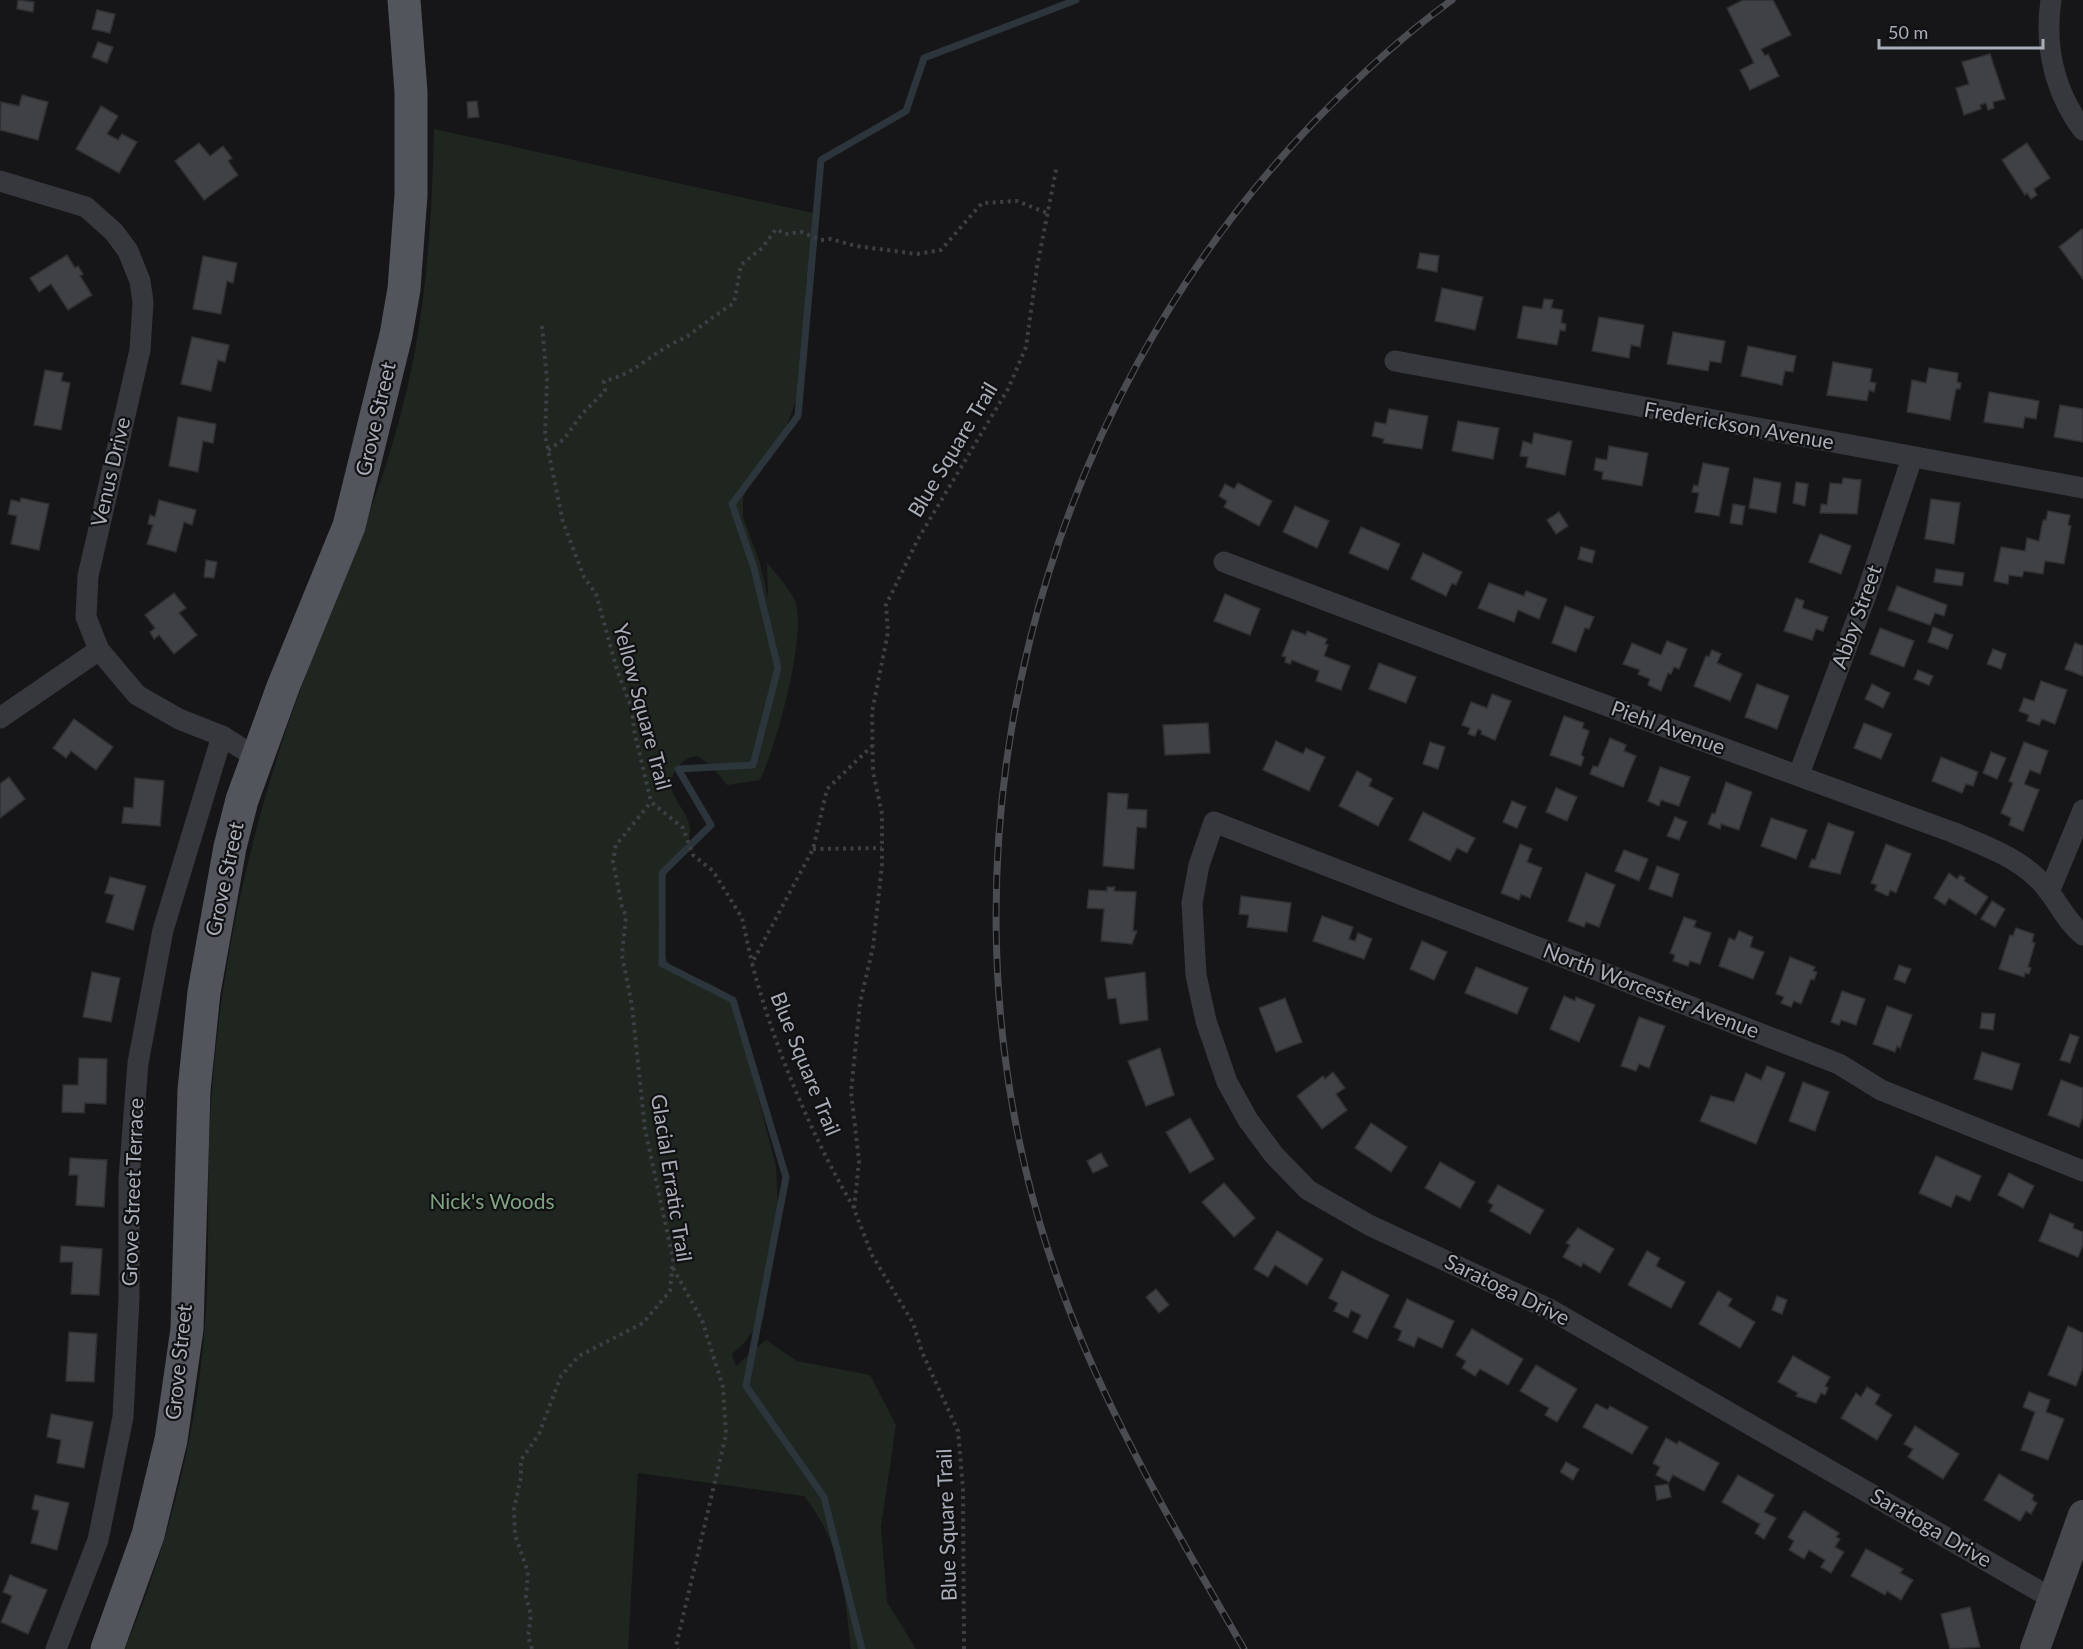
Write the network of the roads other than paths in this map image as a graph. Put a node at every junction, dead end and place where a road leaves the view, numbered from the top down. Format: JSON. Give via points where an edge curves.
{"nodes":[{"id":1,"x":404,"y":0,"type":"edge"},
{"id":2,"x":2051,"y":0,"type":"edge"},
{"id":3,"x":2083,"y":130,"type":"edge"},
{"id":4,"x":0,"y":182,"type":"edge"},
{"id":5,"x":1395,"y":361,"type":"dead end"},
{"id":6,"x":1912,"y":458,"type":"junction"},
{"id":7,"x":2083,"y":488,"type":"edge"},
{"id":8,"x":1224,"y":562,"type":"dead end"},
{"id":9,"x":99,"y":650,"type":"junction"},
{"id":10,"x":0,"y":718,"type":"edge"},
{"id":11,"x":222,"y":736,"type":"junction"},
{"id":12,"x":257,"y":758,"type":"junction"},
{"id":13,"x":1799,"y":774,"type":"junction"},
{"id":14,"x":2083,"y":810,"type":"edge"},
{"id":15,"x":1214,"y":822,"type":"joint"},
{"id":16,"x":2049,"y":892,"type":"junction"},
{"id":17,"x":2083,"y":935,"type":"edge"},
{"id":18,"x":2083,"y":1171,"type":"edge"},
{"id":19,"x":2083,"y":1515,"type":"edge"},
{"id":20,"x":2054,"y":1599,"type":"junction"},
{"id":21,"x":56,"y":1649,"type":"edge"},
{"id":22,"x":107,"y":1649,"type":"edge"},
{"id":23,"x":2035,"y":1649,"type":"edge"}],
"edges":[{"from":1,"to":12,"type":"main road","name":"Grove Street","via":[[412,124],[410,215],[396,335],[364,469],[336,563]]},
{"from":2,"to":3,"type":"street","via":[[2049,38],[2055,75]]},
{"from":4,"to":9,"type":"street","name":"Venus Drive","via":[[86,207],[128,251],[140,281],[140,350],[88,576],[86,617]]},
{"from":5,"to":6,"type":"street","name":"Frederickson Avenue"},
{"from":6,"to":7,"type":"street","name":"Frederickson Avenue"},
{"from":6,"to":13,"type":"street","name":"Abby Street"},
{"from":8,"to":13,"type":"street","name":"Piehl Avenue"},
{"from":9,"to":10,"type":"street"},
{"from":9,"to":11,"type":"street","name":"Venus Drive","via":[[137,695],[179,719]]},
{"from":11,"to":12,"type":"street","name":"Venus Drive"},
{"from":11,"to":21,"type":"street","name":"Grove Street Terrace","via":[[163,930],[138,1063],[129,1179],[123,1418],[98,1540]]},
{"from":12,"to":22,"type":"main road","name":"Grove Street","via":[[230,847],[204,992],[193,1109],[187,1329],[171,1440],[148,1535]]},
{"from":13,"to":16,"type":"street","name":"Piehl Avenue","via":[[1999,853],[2037,877]]},
{"from":14,"to":16,"type":"street"},
{"from":15,"to":18,"type":"street","name":"North Worcester Avenue","via":[[1839,1064],[1881,1090]]},
{"from":15,"to":20,"type":"street","name":"Saratoga Drive","via":[[1199,865],[1192,903],[1196,975],[1203,1010],[1235,1099],[1257,1135],[1308,1190],[1369,1225],[1561,1316]]},
{"from":16,"to":17,"type":"street","name":"Piehl Avenue","via":[[2060,912]]},
{"from":19,"to":20,"type":"main road"},
{"from":20,"to":23,"type":"main road"}]}
